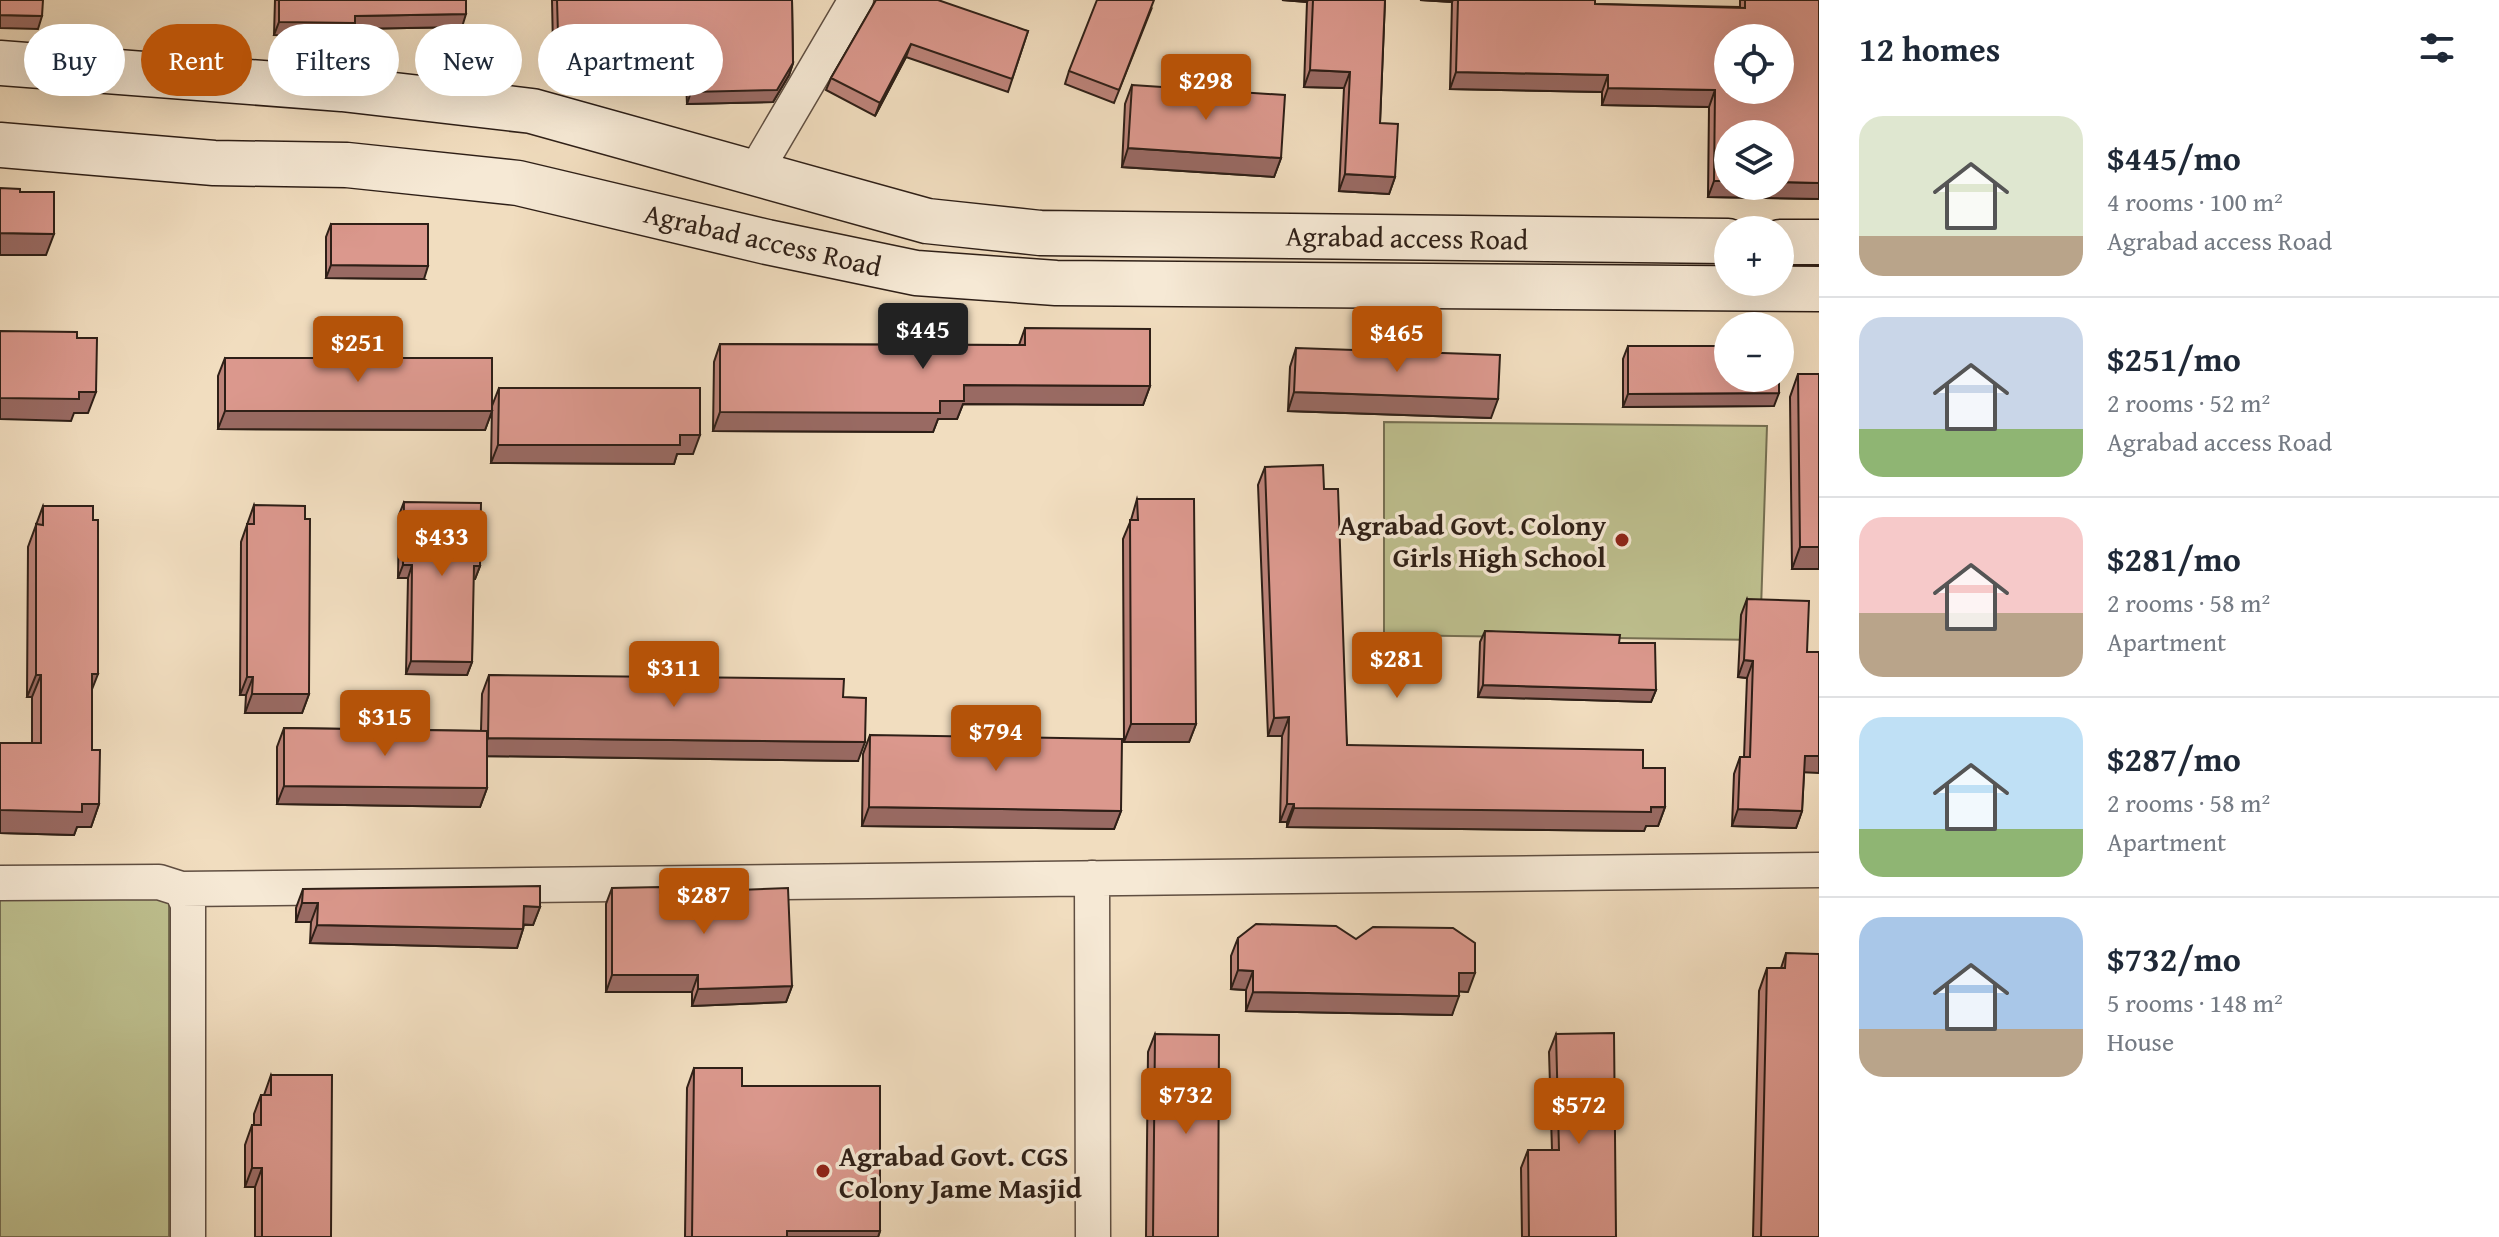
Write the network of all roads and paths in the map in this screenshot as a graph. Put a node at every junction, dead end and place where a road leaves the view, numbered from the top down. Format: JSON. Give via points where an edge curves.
{"nodes":[{"id":1,"x":856,"y":0,"type":"edge"},
{"id":2,"x":0,"y":63,"type":"edge"},
{"id":3,"x":0,"y":145,"type":"edge"},
{"id":4,"x":755,"y":172,"type":"junction"},
{"id":5,"x":804,"y":189,"type":"junction"},
{"id":6,"x":1714,"y":241,"type":"edge"},
{"id":7,"x":767,"y":242,"type":"junction"},
{"id":8,"x":1794,"y":242,"type":"edge"},
{"id":9,"x":1819,"y":242,"type":"edge"},
{"id":10,"x":1819,"y":289,"type":"edge"},
{"id":11,"x":1819,"y":870,"type":"edge"},
{"id":12,"x":1092,"y":878,"type":"junction"},
{"id":13,"x":0,"y":883,"type":"edge"},
{"id":14,"x":181,"y":889,"type":"junction"},
{"id":15,"x":188,"y":1237,"type":"edge"},
{"id":16,"x":1093,"y":1237,"type":"edge"}],
"edges":[{"from":1,"to":4,"type":"street"},
{"from":2,"to":4,"type":"main road","name":"Agrabad access Road","via":[[342,89],[532,111]]},
{"from":3,"to":7,"type":"main road","name":"Agrabad access Road","via":[[214,163],[347,165],[518,183]]},
{"from":4,"to":5,"type":"main road","name":"Agrabad access Road"},
{"from":5,"to":6,"type":"main road","name":"Agrabad access Road","via":[[927,221],[1040,233]]},
{"from":5,"to":7,"type":"main road"},
{"from":7,"to":10,"type":"main road","name":"Agrabad access Road","via":[[916,273],[1056,283]]},
{"from":8,"to":9,"type":"main road"},
{"from":11,"to":12,"type":"street"},
{"from":12,"to":14,"type":"street"},
{"from":12,"to":16,"type":"street"},
{"from":13,"to":14,"type":"street","via":[[159,882]]},
{"from":14,"to":15,"type":"street","via":[[188,904]]}]}
